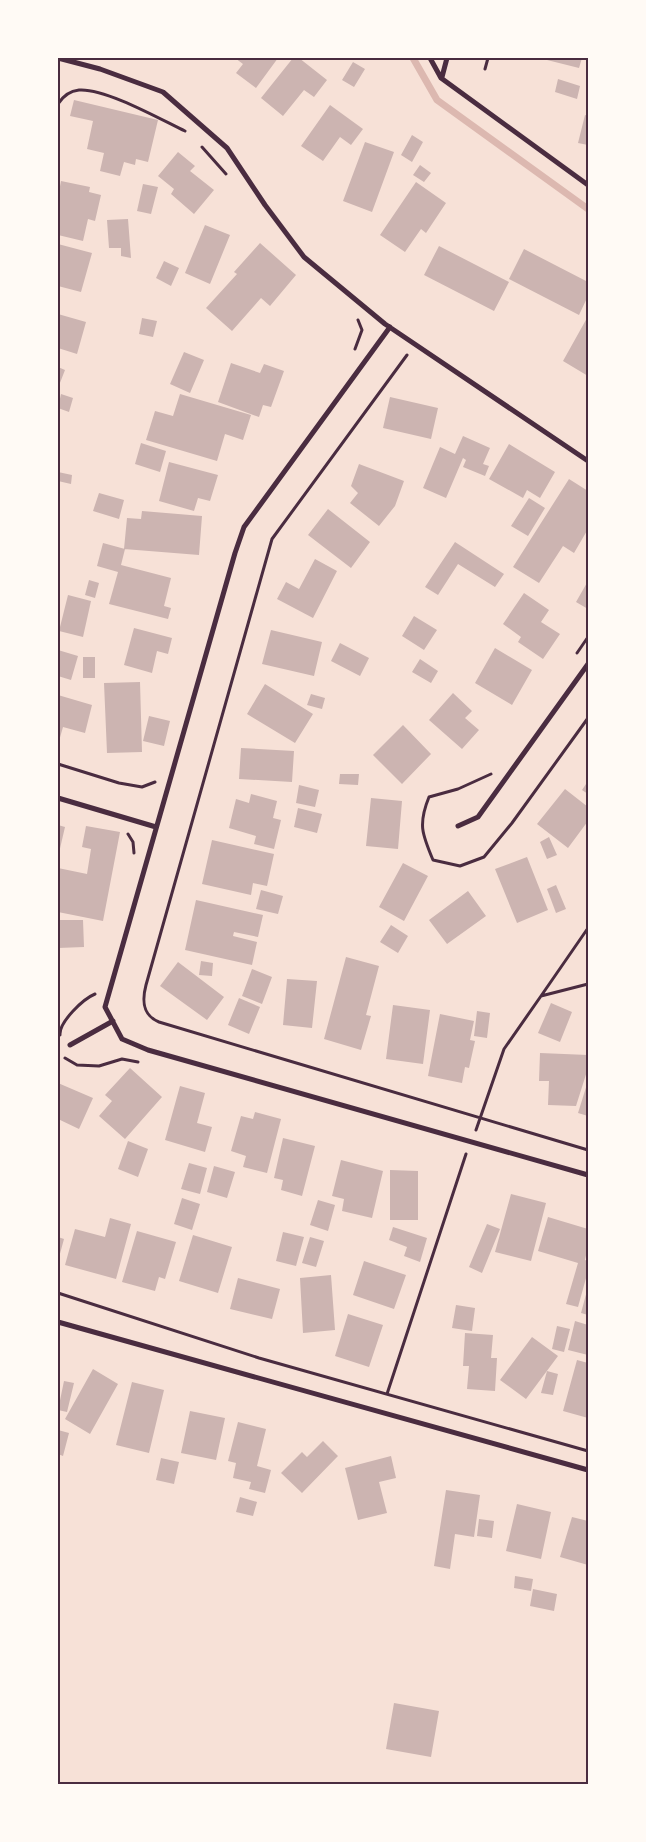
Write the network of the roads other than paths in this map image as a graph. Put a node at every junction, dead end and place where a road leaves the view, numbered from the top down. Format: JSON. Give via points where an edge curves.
{"nodes":[{"id":1,"x":58,"y":58,"type":"edge"},
{"id":2,"x":430,"y":58,"type":"edge"},
{"id":3,"x":447,"y":58,"type":"edge"},
{"id":4,"x":441,"y":78,"type":"junction"},
{"id":5,"x":588,"y":185,"type":"edge"},
{"id":6,"x":390,"y":327,"type":"junction"},
{"id":7,"x":588,"y":461,"type":"edge"},
{"id":8,"x":588,"y":664,"type":"edge"},
{"id":9,"x":58,"y":798,"type":"edge"},
{"id":10,"x":458,"y":826,"type":"dead end"},
{"id":11,"x":156,"y":827,"type":"junction"},
{"id":12,"x":113,"y":1021,"type":"junction"},
{"id":13,"x":70,"y":1045,"type":"dead end"},
{"id":14,"x":588,"y":1175,"type":"edge"},
{"id":15,"x":58,"y":1322,"type":"edge"},
{"id":16,"x":588,"y":1470,"type":"edge"}],
"edges":[{"from":1,"to":6,"type":"street","via":[[163,92],[227,148],[304,257]]},
{"from":2,"to":4,"type":"street"},
{"from":3,"to":4,"type":"street"},
{"from":4,"to":5,"type":"street"},
{"from":6,"to":7,"type":"street"},
{"from":6,"to":11,"type":"street","via":[[244,527]]},
{"from":8,"to":10,"type":"street","via":[[478,817]]},
{"from":9,"to":11,"type":"street"},
{"from":11,"to":12,"type":"street","via":[[104,1007]]},
{"from":12,"to":13,"type":"street"},
{"from":12,"to":14,"type":"street","via":[[122,1039],[148,1050]]},
{"from":15,"to":16,"type":"street"}]}
